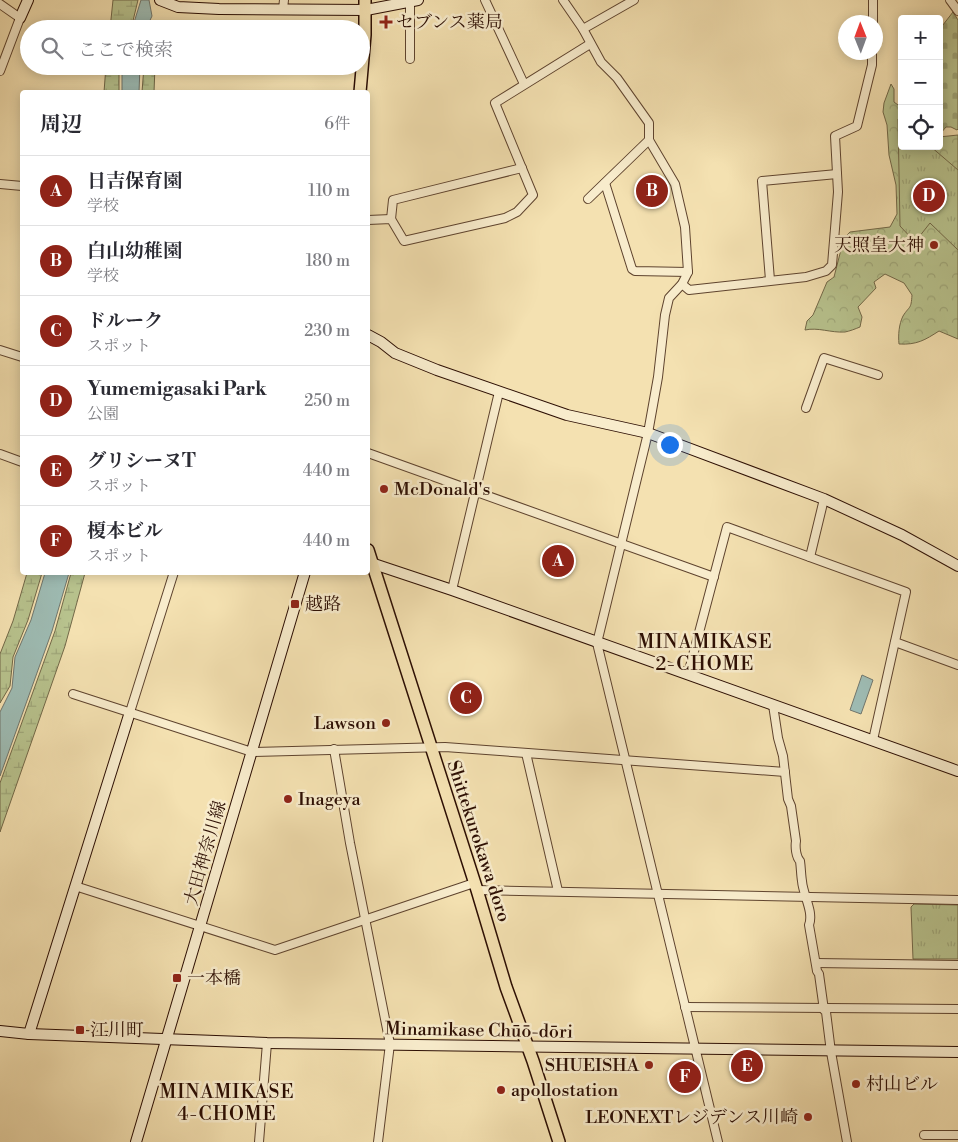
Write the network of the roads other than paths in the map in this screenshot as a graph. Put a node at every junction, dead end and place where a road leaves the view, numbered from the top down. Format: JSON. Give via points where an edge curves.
{"nodes":[{"id":1,"x":28,"y":0,"type":"edge"},
{"id":2,"x":160,"y":0,"type":"edge"},
{"id":3,"x":485,"y":0,"type":"edge"},
{"id":4,"x":563,"y":0,"type":"edge"},
{"id":5,"x":634,"y":0,"type":"edge"},
{"id":6,"x":873,"y":0,"type":"edge"},
{"id":7,"x":950,"y":0,"type":"edge"},
{"id":8,"x":414,"y":1,"type":"edge"},
{"id":9,"x":389,"y":3,"type":"edge"},
{"id":10,"x":0,"y":4,"type":"edge"},
{"id":11,"x":283,"y":4,"type":"edge"},
{"id":12,"x":365,"y":5,"type":"edge"},
{"id":13,"x":958,"y":11,"type":"edge"},
{"id":14,"x":873,"y":15,"type":"edge"},
{"id":15,"x":20,"y":18,"type":"junction"},
{"id":16,"x":364,"y":20,"type":"edge"},
{"id":17,"x":583,"y":29,"type":"junction"},
{"id":18,"x":590,"y":44,"type":"junction"},
{"id":19,"x":410,"y":59,"type":"dead end"},
{"id":20,"x":872,"y":60,"type":"edge"},
{"id":21,"x":0,"y":72,"type":"edge"},
{"id":22,"x":361,"y":75,"type":"edge"},
{"id":23,"x":524,"y":84,"type":"junction"},
{"id":24,"x":360,"y":90,"type":"edge"},
{"id":25,"x":649,"y":140,"type":"junction"},
{"id":26,"x":522,"y":168,"type":"junction"},
{"id":27,"x":837,"y":174,"type":"junction"},
{"id":28,"x":605,"y":183,"type":"junction"},
{"id":29,"x":0,"y":184,"type":"edge"},
{"id":30,"x":20,"y":186,"type":"edge"},
{"id":31,"x":588,"y":199,"type":"dead end"},
{"id":32,"x":391,"y":219,"type":"junction"},
{"id":33,"x":370,"y":220,"type":"edge"},
{"id":34,"x":688,"y":272,"type":"junction"},
{"id":35,"x":770,"y":280,"type":"junction"},
{"id":36,"x":682,"y":284,"type":"junction"},
{"id":37,"x":370,"y":335,"type":"edge"},
{"id":38,"x":0,"y":350,"type":"edge"},
{"id":39,"x":20,"y":356,"type":"edge"},
{"id":40,"x":878,"y":375,"type":"dead end"},
{"id":41,"x":499,"y":392,"type":"junction"},
{"id":42,"x":806,"y":408,"type":"dead end"},
{"id":43,"x":648,"y":433,"type":"junction"},
{"id":44,"x":0,"y":454,"type":"edge"},
{"id":45,"x":370,"y":454,"type":"edge"},
{"id":46,"x":20,"y":461,"type":"edge"},
{"id":47,"x":476,"y":492,"type":"junction"},
{"id":48,"x":824,"y":499,"type":"junction"},
{"id":49,"x":621,"y":544,"type":"junction"},
{"id":50,"x":810,"y":557,"type":"junction"},
{"id":51,"x":370,"y":562,"type":"edge"},
{"id":52,"x":370,"y":565,"type":"edge"},
{"id":53,"x":958,"y":566,"type":"edge"},
{"id":54,"x":173,"y":575,"type":"edge"},
{"id":55,"x":303,"y":575,"type":"edge"},
{"id":56,"x":714,"y":577,"type":"junction"},
{"id":57,"x":452,"y":590,"type":"junction"},
{"id":58,"x":895,"y":642,"type":"junction"},
{"id":59,"x":597,"y":643,"type":"junction"},
{"id":60,"x":958,"y":666,"type":"edge"},
{"id":61,"x":688,"y":674,"type":"junction"},
{"id":62,"x":72,"y":694,"type":"dead end"},
{"id":63,"x":773,"y":705,"type":"junction"},
{"id":64,"x":130,"y":712,"type":"junction"},
{"id":65,"x":873,"y":740,"type":"junction"},
{"id":66,"x":431,"y":748,"type":"junction"},
{"id":67,"x":334,"y":750,"type":"junction"},
{"id":68,"x":252,"y":752,"type":"junction"},
{"id":69,"x":526,"y":753,"type":"junction"},
{"id":70,"x":625,"y":760,"type":"junction"},
{"id":71,"x":958,"y":771,"type":"edge"},
{"id":72,"x":785,"y":772,"type":"junction"},
{"id":73,"x":75,"y":886,"type":"junction"},
{"id":74,"x":475,"y":887,"type":"junction"},
{"id":75,"x":558,"y":891,"type":"junction"},
{"id":76,"x":658,"y":893,"type":"junction"},
{"id":77,"x":805,"y":896,"type":"junction"},
{"id":78,"x":958,"y":900,"type":"edge"},
{"id":79,"x":365,"y":920,"type":"junction"},
{"id":80,"x":200,"y":926,"type":"junction"},
{"id":81,"x":816,"y":963,"type":"junction"},
{"id":82,"x":958,"y":965,"type":"edge"},
{"id":83,"x":685,"y":1007,"type":"junction"},
{"id":84,"x":823,"y":1008,"type":"junction"},
{"id":85,"x":958,"y":1009,"type":"edge"},
{"id":86,"x":0,"y":1031,"type":"edge"},
{"id":87,"x":30,"y":1034,"type":"junction"},
{"id":88,"x":166,"y":1039,"type":"junction"},
{"id":89,"x":267,"y":1043,"type":"junction"},
{"id":90,"x":390,"y":1044,"type":"junction"},
{"id":91,"x":528,"y":1047,"type":"junction"},
{"id":92,"x":695,"y":1049,"type":"junction"},
{"id":93,"x":831,"y":1052,"type":"junction"},
{"id":94,"x":958,"y":1052,"type":"edge"},
{"id":95,"x":924,"y":1135,"type":"dead end"},
{"id":96,"x":958,"y":1135,"type":"edge"},
{"id":97,"x":136,"y":1142,"type":"edge"},
{"id":98,"x":259,"y":1142,"type":"edge"},
{"id":99,"x":378,"y":1142,"type":"edge"},
{"id":100,"x":559,"y":1142,"type":"edge"},
{"id":101,"x":718,"y":1142,"type":"edge"},
{"id":102,"x":847,"y":1142,"type":"edge"}],
"edges":[{"from":1,"to":15,"type":"street"},
{"from":2,"to":11,"type":"street","via":[[172,5],[219,9]]},
{"from":3,"to":23,"type":"street"},
{"from":4,"to":17,"type":"street"},
{"from":5,"to":17,"type":"street"},
{"from":6,"to":14,"type":"street"},
{"from":7,"to":13,"type":"street"},
{"from":8,"to":9,"type":"street"},
{"from":8,"to":19,"type":"street"},
{"from":9,"to":12,"type":"street"},
{"from":10,"to":15,"type":"street"},
{"from":11,"to":12,"type":"street"},
{"from":12,"to":16,"type":"main road"},
{"from":15,"to":21,"type":"street"},
{"from":17,"to":18,"type":"street"},
{"from":18,"to":23,"type":"street"},
{"from":18,"to":25,"type":"street","via":[[649,123]]},
{"from":20,"to":27,"type":"street","via":[[857,126],[835,136]]},
{"from":22,"to":24,"type":"main road"},
{"from":23,"to":26,"type":"street","via":[[495,103]]},
{"from":25,"to":28,"type":"street"},
{"from":25,"to":34,"type":"street","via":[[678,193],[685,227]]},
{"from":26,"to":32,"type":"street","via":[[393,200]]},
{"from":26,"to":32,"type":"street","via":[[533,196],[517,212],[505,218],[404,242]]},
{"from":27,"to":35,"type":"street","via":[[832,265],[826,271],[806,277]]},
{"from":27,"to":35,"type":"street","via":[[762,181]]},
{"from":28,"to":31,"type":"street"},
{"from":28,"to":34,"type":"street","via":[[632,269]]},
{"from":29,"to":30,"type":"street"},
{"from":32,"to":33,"type":"street"},
{"from":34,"to":36,"type":"street"},
{"from":35,"to":36,"type":"street","via":[[689,290]]},
{"from":36,"to":43,"type":"street","via":[[669,298],[665,315]]},
{"from":37,"to":41,"type":"street","via":[[395,353]]},
{"from":38,"to":39,"type":"street"},
{"from":40,"to":42,"type":"street","via":[[824,358]]},
{"from":41,"to":43,"type":"street","via":[[568,415]]},
{"from":41,"to":47,"type":"street"},
{"from":43,"to":48,"type":"street"},
{"from":43,"to":49,"type":"street"},
{"from":44,"to":46,"type":"street"},
{"from":45,"to":47,"type":"street"},
{"from":47,"to":49,"type":"street"},
{"from":47,"to":57,"type":"street"},
{"from":48,"to":50,"type":"street"},
{"from":48,"to":53,"type":"street","via":[[902,535]]},
{"from":49,"to":56,"type":"street"},
{"from":49,"to":59,"type":"street"},
{"from":50,"to":56,"type":"street","via":[[727,526]]},
{"from":50,"to":58,"type":"street","via":[[906,592]]},
{"from":51,"to":57,"type":"street"},
{"from":52,"to":66,"type":"main road","name":"Shittekurokawa doro"},
{"from":54,"to":64,"type":"street"},
{"from":55,"to":68,"type":"street","name":"大田神奈川線"},
{"from":56,"to":61,"type":"street"},
{"from":57,"to":59,"type":"street"},
{"from":58,"to":60,"type":"street"},
{"from":58,"to":65,"type":"street"},
{"from":59,"to":61,"type":"street"},
{"from":59,"to":70,"type":"street"},
{"from":61,"to":63,"type":"street"},
{"from":62,"to":64,"type":"street"},
{"from":63,"to":65,"type":"street"},
{"from":63,"to":72,"type":"street"},
{"from":64,"to":68,"type":"street"},
{"from":64,"to":73,"type":"street"},
{"from":65,"to":71,"type":"street"},
{"from":66,"to":67,"type":"street"},
{"from":66,"to":69,"type":"street"},
{"from":66,"to":74,"type":"main road","name":"Shittekurokawa doro"},
{"from":67,"to":68,"type":"street"},
{"from":67,"to":79,"type":"street"},
{"from":68,"to":80,"type":"street","name":"大田神奈川線"},
{"from":69,"to":70,"type":"street"},
{"from":69,"to":75,"type":"street"},
{"from":70,"to":72,"type":"street"},
{"from":70,"to":76,"type":"street"},
{"from":72,"to":77,"type":"street"},
{"from":73,"to":80,"type":"street"},
{"from":73,"to":87,"type":"street"},
{"from":74,"to":75,"type":"street"},
{"from":74,"to":79,"type":"street"},
{"from":74,"to":91,"type":"main road","name":"Shittekurokawa doro"},
{"from":75,"to":76,"type":"street"},
{"from":76,"to":77,"type":"street"},
{"from":76,"to":83,"type":"street"},
{"from":77,"to":78,"type":"street"},
{"from":77,"to":81,"type":"street"},
{"from":79,"to":80,"type":"street","via":[[275,950]]},
{"from":79,"to":90,"type":"street"},
{"from":80,"to":88,"type":"street","name":"大田神奈川線"},
{"from":81,"to":82,"type":"street"},
{"from":81,"to":84,"type":"street"},
{"from":83,"to":84,"type":"street"},
{"from":83,"to":92,"type":"street"},
{"from":84,"to":85,"type":"street"},
{"from":84,"to":93,"type":"street"},
{"from":86,"to":87,"type":"street","name":"Minamikase Chūō-dōri"},
{"from":87,"to":88,"type":"street","name":"Minamikase Chūō-dōri"},
{"from":88,"to":89,"type":"street","name":"Minamikase Chūō-dōri"},
{"from":88,"to":97,"type":"street","name":"大田神奈川線"},
{"from":89,"to":90,"type":"street","name":"Minamikase Chūō-dōri"},
{"from":89,"to":98,"type":"street"},
{"from":90,"to":91,"type":"street","name":"Minamikase Chūō-dōri"},
{"from":90,"to":99,"type":"street"},
{"from":91,"to":92,"type":"street","name":"Minamikase Chūō-dōri"},
{"from":91,"to":100,"type":"main road","name":"Shittekurokawa doro"},
{"from":92,"to":93,"type":"street","name":"Minamikase Chūō-dōri"},
{"from":92,"to":101,"type":"street"},
{"from":93,"to":94,"type":"street","name":"Minamikase Chūō-dōri"},
{"from":93,"to":102,"type":"street"},
{"from":95,"to":96,"type":"street"}]}
